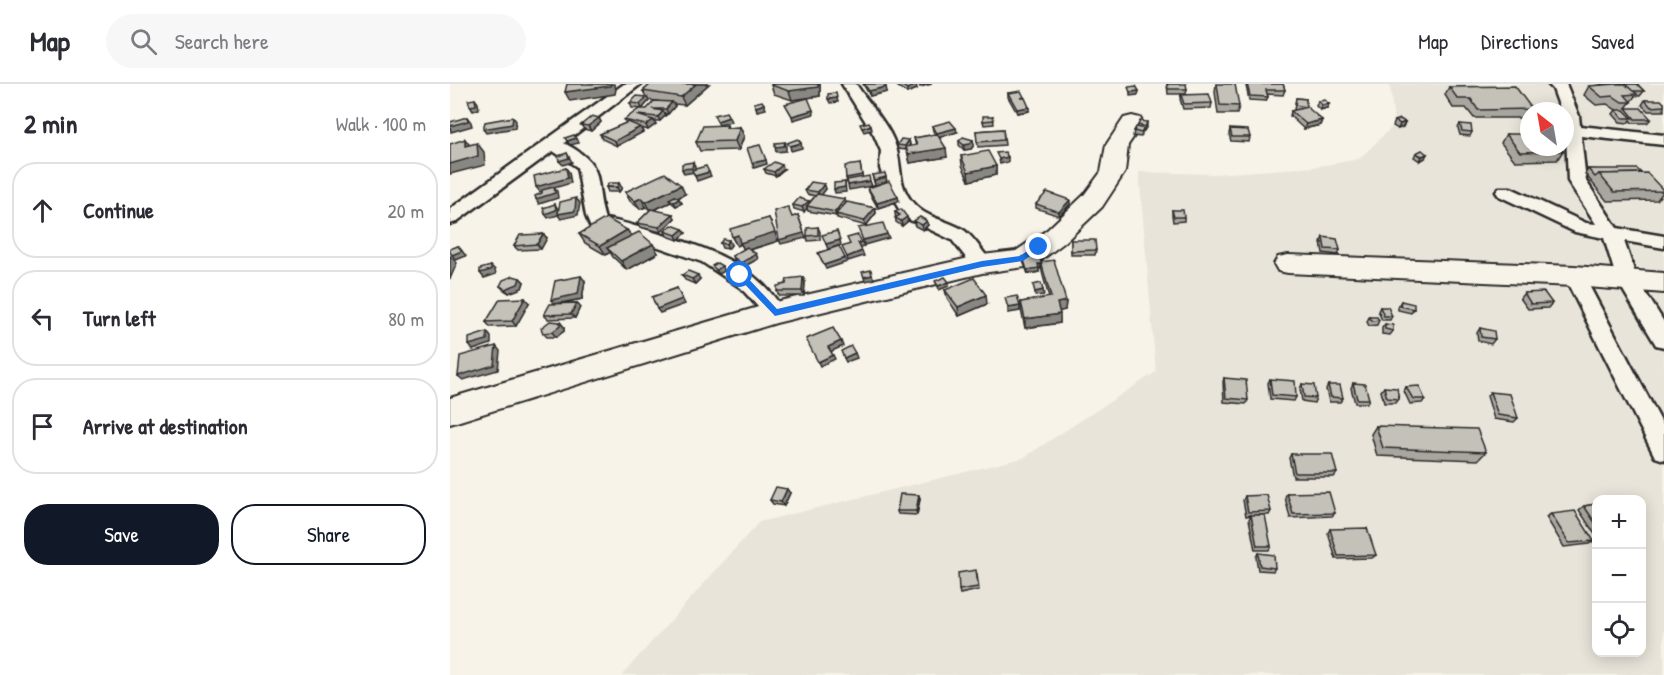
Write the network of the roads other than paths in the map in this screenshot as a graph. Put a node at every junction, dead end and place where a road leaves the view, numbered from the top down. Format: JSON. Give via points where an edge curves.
{"nodes":[{"id":1,"x":634,"y":84,"type":"edge"},
{"id":2,"x":849,"y":84,"type":"edge"},
{"id":3,"x":1555,"y":84,"type":"edge"},
{"id":4,"x":1565,"y":102,"type":"edge"},
{"id":5,"x":1132,"y":123,"type":"dead end"},
{"id":6,"x":1574,"y":130,"type":"edge"},
{"id":7,"x":1664,"y":140,"type":"edge"},
{"id":8,"x":552,"y":143,"type":"junction"},
{"id":9,"x":1574,"y":143,"type":"edge"},
{"id":10,"x":1505,"y":192,"type":"dead end"},
{"id":11,"x":450,"y":218,"type":"edge"},
{"id":12,"x":1612,"y":234,"type":"junction"},
{"id":13,"x":1664,"y":242,"type":"edge"},
{"id":14,"x":982,"y":264,"type":"junction"},
{"id":15,"x":1288,"y":264,"type":"dead end"},
{"id":16,"x":1574,"y":276,"type":"junction"},
{"id":17,"x":1627,"y":280,"type":"junction"},
{"id":18,"x":1664,"y":283,"type":"edge"},
{"id":19,"x":775,"y":313,"type":"junction"},
{"id":20,"x":1664,"y":339,"type":"edge"},
{"id":21,"x":450,"y":411,"type":"edge"},
{"id":22,"x":1661,"y":441,"type":"edge"}],
"edges":[{"from":1,"to":8,"type":"street"},
{"from":2,"to":14,"type":"street","via":[[882,135],[889,151],[894,185],[905,205],[916,216],[959,236]]},
{"from":3,"to":4,"type":"street","via":[[1560,86]]},
{"from":5,"to":14,"type":"street","via":[[1117,145],[1113,172],[1094,201],[1056,236],[1023,258]]},
{"from":6,"to":7,"type":"street"},
{"from":8,"to":11,"type":"street"},
{"from":8,"to":19,"type":"street","via":[[579,158],[586,167],[592,213],[598,224],[614,225],[722,261]]},
{"from":9,"to":12,"type":"street","via":[[1577,181]]},
{"from":10,"to":12,"type":"street","via":[[1582,228]]},
{"from":12,"to":13,"type":"street"},
{"from":12,"to":17,"type":"street"},
{"from":14,"to":19,"type":"street"},
{"from":15,"to":16,"type":"street"},
{"from":16,"to":17,"type":"street"},
{"from":16,"to":22,"type":"street"},
{"from":17,"to":18,"type":"street"},
{"from":17,"to":20,"type":"street"},
{"from":19,"to":21,"type":"street"}]}
